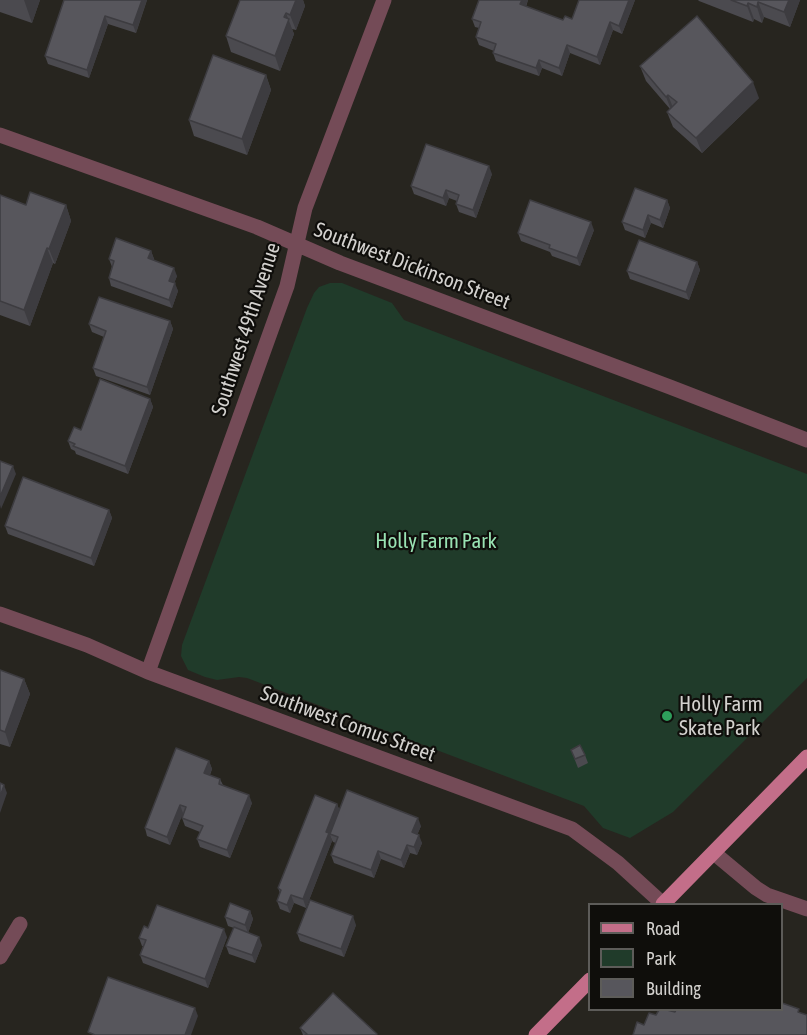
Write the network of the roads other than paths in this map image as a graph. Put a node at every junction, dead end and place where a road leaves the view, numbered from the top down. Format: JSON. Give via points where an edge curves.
{"nodes":[{"id":1,"x":384,"y":0,"type":"edge"},
{"id":2,"x":0,"y":135,"type":"edge"},
{"id":3,"x":296,"y":244,"type":"junction"},
{"id":4,"x":807,"y":440,"type":"edge"},
{"id":5,"x":0,"y":614,"type":"edge"},
{"id":6,"x":148,"y":672,"type":"junction"},
{"id":7,"x":807,"y":758,"type":"edge"},
{"id":8,"x":714,"y":853,"type":"junction"},
{"id":9,"x":662,"y":903,"type":"edge"},
{"id":10,"x":664,"y":903,"type":"edge"},
{"id":11,"x":807,"y":909,"type":"edge"},
{"id":12,"x":20,"y":924,"type":"dead end"},
{"id":13,"x":0,"y":957,"type":"edge"},
{"id":14,"x":588,"y":982,"type":"edge"},
{"id":15,"x":536,"y":1035,"type":"edge"}],
"edges":[{"from":1,"to":3,"type":"street","name":"Southwest 49th Avenue","via":[[305,208]]},
{"from":2,"to":3,"type":"street","name":"Southwest Dickinson Street"},
{"from":3,"to":4,"type":"street","name":"Southwest Dickinson Street"},
{"from":3,"to":6,"type":"street","name":"Southwest 49th Avenue","via":[[287,286]]},
{"from":5,"to":6,"type":"street","name":"Southwest Comus Street"},
{"from":6,"to":9,"type":"street","name":"Southwest Comus Street","via":[[572,829]]},
{"from":7,"to":8,"type":"main road"},
{"from":8,"to":10,"type":"main road"},
{"from":8,"to":11,"type":"street","via":[[766,895]]},
{"from":12,"to":13,"type":"street"},
{"from":14,"to":15,"type":"main road"}]}
